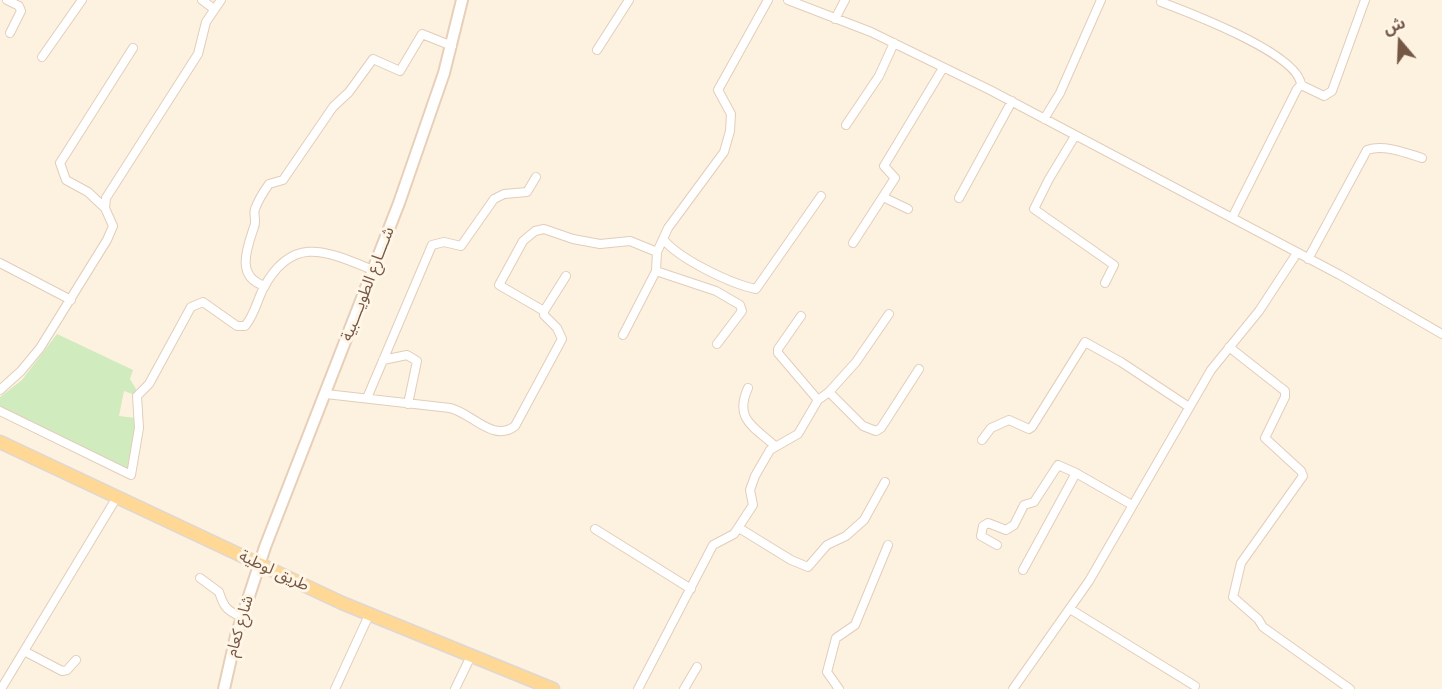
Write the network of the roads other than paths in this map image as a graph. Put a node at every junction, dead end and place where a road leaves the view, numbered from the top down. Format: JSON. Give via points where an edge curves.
{"nodes":[{"id":1,"x":8,"y":0,"type":"edge"},
{"id":2,"x":82,"y":0,"type":"edge"},
{"id":3,"x":202,"y":0,"type":"edge"},
{"id":4,"x":221,"y":0,"type":"edge"},
{"id":5,"x":462,"y":0,"type":"edge"},
{"id":6,"x":628,"y":0,"type":"edge"},
{"id":7,"x":768,"y":0,"type":"edge"},
{"id":8,"x":788,"y":0,"type":"edge"},
{"id":9,"x":845,"y":0,"type":"edge"},
{"id":10,"x":1101,"y":0,"type":"edge"},
{"id":11,"x":1365,"y":0,"type":"edge"},
{"id":12,"x":1161,"y":2,"type":"dead end"},
{"id":13,"x":214,"y":9,"type":"junction"},
{"id":14,"x":835,"y":18,"type":"junction"},
{"id":15,"x":10,"y":33,"type":"dead end"},
{"id":16,"x":894,"y":43,"type":"junction"},
{"id":17,"x":452,"y":46,"type":"junction"},
{"id":18,"x":133,"y":48,"type":"dead end"},
{"id":19,"x":597,"y":50,"type":"dead end"},
{"id":20,"x":42,"y":57,"type":"dead end"},
{"id":21,"x":943,"y":68,"type":"junction"},
{"id":22,"x":1301,"y":85,"type":"junction"},
{"id":23,"x":1012,"y":101,"type":"junction"},
{"id":24,"x":1044,"y":119,"type":"junction"},
{"id":25,"x":846,"y":125,"type":"dead end"},
{"id":26,"x":1076,"y":136,"type":"junction"},
{"id":27,"x":1422,"y":158,"type":"dead end"},
{"id":28,"x":536,"y":177,"type":"dead end"},
{"id":29,"x":821,"y":196,"type":"dead end"},
{"id":30,"x":883,"y":196,"type":"junction"},
{"id":31,"x":958,"y":198,"type":"dead end"},
{"id":32,"x":105,"y":208,"type":"junction"},
{"id":33,"x":908,"y":209,"type":"dead end"},
{"id":34,"x":1232,"y":218,"type":"junction"},
{"id":35,"x":663,"y":239,"type":"junction"},
{"id":36,"x":853,"y":243,"type":"dead end"},
{"id":37,"x":657,"y":252,"type":"junction"},
{"id":38,"x":1298,"y":253,"type":"junction"},
{"id":39,"x":1308,"y":259,"type":"junction"},
{"id":40,"x":0,"y":263,"type":"edge"},
{"id":41,"x":373,"y":270,"type":"junction"},
{"id":42,"x":656,"y":271,"type":"junction"},
{"id":43,"x":566,"y":276,"type":"dead end"},
{"id":44,"x":1106,"y":283,"type":"dead end"},
{"id":45,"x":265,"y":286,"type":"junction"},
{"id":46,"x":71,"y":300,"type":"junction"},
{"id":47,"x":544,"y":311,"type":"junction"},
{"id":48,"x":890,"y":314,"type":"dead end"},
{"id":49,"x":801,"y":316,"type":"dead end"},
{"id":50,"x":1442,"y":334,"type":"edge"},
{"id":51,"x":623,"y":335,"type":"dead end"},
{"id":52,"x":717,"y":344,"type":"dead end"},
{"id":53,"x":1229,"y":346,"type":"junction"},
{"id":54,"x":383,"y":360,"type":"junction"},
{"id":55,"x":919,"y":369,"type":"dead end"},
{"id":56,"x":748,"y":388,"type":"dead end"},
{"id":57,"x":0,"y":390,"type":"edge"},
{"id":58,"x":829,"y":392,"type":"junction"},
{"id":59,"x":326,"y":394,"type":"junction"},
{"id":60,"x":367,"y":398,"type":"junction"},
{"id":61,"x":818,"y":400,"type":"junction"},
{"id":62,"x":408,"y":404,"type":"junction"},
{"id":63,"x":1189,"y":406,"type":"junction"},
{"id":64,"x":0,"y":411,"type":"edge"},
{"id":65,"x":982,"y":440,"type":"dead end"},
{"id":66,"x":0,"y":442,"type":"edge"},
{"id":67,"x":775,"y":446,"type":"junction"},
{"id":68,"x":1076,"y":473,"type":"junction"},
{"id":69,"x":885,"y":482,"type":"dead end"},
{"id":70,"x":117,"y":496,"type":"junction"},
{"id":71,"x":1132,"y":505,"type":"junction"},
{"id":72,"x":739,"y":528,"type":"junction"},
{"id":73,"x":595,"y":529,"type":"dead end"},
{"id":74,"x":888,"y":545,"type":"dead end"},
{"id":75,"x":997,"y":545,"type":"dead end"},
{"id":76,"x":260,"y":564,"type":"junction"},
{"id":77,"x":1023,"y":570,"type":"dead end"},
{"id":78,"x":200,"y":578,"type":"dead end"},
{"id":79,"x":691,"y":589,"type":"junction"},
{"id":80,"x":1070,"y":609,"type":"junction"},
{"id":81,"x":369,"y":615,"type":"junction"},
{"id":82,"x":241,"y":618,"type":"junction"},
{"id":83,"x":24,"y":651,"type":"junction"},
{"id":84,"x":471,"y":656,"type":"junction"},
{"id":85,"x":75,"y":660,"type":"dead end"},
{"id":86,"x":697,"y":667,"type":"dead end"},
{"id":87,"x":2,"y":683,"type":"edge"},
{"id":88,"x":1195,"y":686,"type":"dead end"},
{"id":89,"x":224,"y":689,"type":"edge"},
{"id":90,"x":335,"y":689,"type":"edge"},
{"id":91,"x":455,"y":689,"type":"edge"},
{"id":92,"x":553,"y":689,"type":"edge"},
{"id":93,"x":638,"y":689,"type":"edge"},
{"id":94,"x":684,"y":689,"type":"edge"},
{"id":95,"x":839,"y":689,"type":"edge"},
{"id":96,"x":1013,"y":689,"type":"edge"},
{"id":97,"x":1350,"y":689,"type":"edge"}],
"edges":[{"from":1,"to":15,"type":"street","via":[[21,11]]},
{"from":2,"to":20,"type":"street"},
{"from":3,"to":13,"type":"street"},
{"from":4,"to":13,"type":"street"},
{"from":5,"to":17,"type":"street","name":"شــــارع الطويــــبية"},
{"from":6,"to":19,"type":"street"},
{"from":7,"to":35,"type":"street","via":[[718,90],[731,114],[724,152]]},
{"from":8,"to":14,"type":"street"},
{"from":9,"to":14,"type":"street"},
{"from":10,"to":24,"type":"street","via":[[1060,93]]},
{"from":11,"to":22,"type":"street","via":[[1332,91],[1324,96]]},
{"from":12,"to":22,"type":"street","via":[[1241,36],[1296,69]]},
{"from":13,"to":32,"type":"street","via":[[206,22],[198,54],[110,192]]},
{"from":14,"to":16,"type":"street"},
{"from":16,"to":21,"type":"street"},
{"from":16,"to":25,"type":"street","via":[[879,76]]},
{"from":17,"to":41,"type":"street","name":"شــــارع الطويــــبية"},
{"from":17,"to":45,"type":"street","via":[[422,34],[400,71],[373,59],[333,107],[283,180],[269,184],[255,210],[255,226],[244,254],[251,278]]},
{"from":18,"to":32,"type":"street","via":[[60,163],[66,180],[88,192]]},
{"from":21,"to":23,"type":"street"},
{"from":21,"to":30,"type":"street","via":[[884,166],[895,178]]},
{"from":22,"to":34,"type":"street"},
{"from":23,"to":24,"type":"street"},
{"from":23,"to":31,"type":"street"},
{"from":24,"to":26,"type":"street"},
{"from":26,"to":34,"type":"street"},
{"from":26,"to":44,"type":"street","via":[[1034,209],[1114,265]]},
{"from":27,"to":39,"type":"street","via":[[1399,151],[1367,150]]},
{"from":28,"to":54,"type":"street","via":[[527,192],[504,194],[495,200],[461,246],[444,242],[432,245]]},
{"from":29,"to":35,"type":"street","via":[[756,289],[686,260]]},
{"from":30,"to":33,"type":"street"},
{"from":30,"to":36,"type":"street"},
{"from":32,"to":46,"type":"street","via":[[112,232]]},
{"from":34,"to":38,"type":"street"},
{"from":35,"to":37,"type":"street"},
{"from":37,"to":42,"type":"street"},
{"from":37,"to":47,"type":"street","via":[[630,241],[600,244],[544,229],[535,231],[523,241],[499,285]]},
{"from":38,"to":39,"type":"street"},
{"from":38,"to":53,"type":"street"},
{"from":39,"to":50,"type":"street"},
{"from":40,"to":46,"type":"street"},
{"from":41,"to":45,"type":"street","via":[[339,255],[302,252],[282,262]]},
{"from":41,"to":59,"type":"street","name":"شــــارع الطويــــبية"},
{"from":42,"to":51,"type":"street"},
{"from":42,"to":52,"type":"street","via":[[716,291],[740,305],[742,311]]},
{"from":43,"to":47,"type":"street"},
{"from":45,"to":64,"type":"street","via":[[248,323],[242,327],[203,302],[191,308],[149,384],[137,396],[139,428],[131,475]]},
{"from":46,"to":57,"type":"street","via":[[27,365]]},
{"from":47,"to":62,"type":"street","via":[[562,339],[515,426],[508,431],[498,432],[458,410]]},
{"from":48,"to":58,"type":"street"},
{"from":49,"to":61,"type":"street","via":[[778,353]]},
{"from":53,"to":63,"type":"street"},
{"from":53,"to":97,"type":"street","via":[[1285,391],[1264,436],[1302,476],[1241,563],[1233,597],[1263,627]]},
{"from":54,"to":60,"type":"street"},
{"from":54,"to":62,"type":"street","via":[[407,355],[417,361]]},
{"from":55,"to":58,"type":"street","via":[[876,431],[863,426]]},
{"from":56,"to":67,"type":"street","via":[[741,403],[742,413]]},
{"from":58,"to":61,"type":"street"},
{"from":59,"to":60,"type":"street"},
{"from":59,"to":76,"type":"street","name":"شــــارع الطويــــبية"},
{"from":60,"to":62,"type":"street"},
{"from":61,"to":67,"type":"street","via":[[798,434]]},
{"from":63,"to":65,"type":"street","via":[[1085,342],[1032,427],[1009,420],[991,428]]},
{"from":63,"to":71,"type":"street"},
{"from":66,"to":70,"type":"main road","name":"طريق لوطية"},
{"from":67,"to":72,"type":"street","via":[[755,476],[750,490],[753,505]]},
{"from":68,"to":71,"type":"street"},
{"from":68,"to":75,"type":"street","via":[[1058,465],[1034,502],[1024,505],[1012,527],[1006,530],[988,523],[983,526],[980,534]]},
{"from":68,"to":77,"type":"street"},
{"from":69,"to":72,"type":"street","via":[[864,520],[846,536],[827,545],[808,567]]},
{"from":70,"to":76,"type":"main road","name":"طريق لوطية"},
{"from":70,"to":83,"type":"street"},
{"from":71,"to":80,"type":"street"},
{"from":72,"to":79,"type":"street","via":[[716,541]]},
{"from":73,"to":79,"type":"street"},
{"from":74,"to":95,"type":"street","via":[[855,624],[839,634],[830,655],[827,672]]},
{"from":76,"to":81,"type":"main road","name":"طريق لوطية"},
{"from":76,"to":82,"type":"street","name":"شارع كعام"},
{"from":78,"to":82,"type":"street","via":[[219,592],[227,611]]},
{"from":79,"to":93,"type":"street"},
{"from":80,"to":88,"type":"street"},
{"from":80,"to":96,"type":"street"},
{"from":81,"to":84,"type":"main road","name":"طريق لوطية"},
{"from":81,"to":90,"type":"street"},
{"from":82,"to":89,"type":"street","name":"شارع كعام"},
{"from":83,"to":85,"type":"street","via":[[62,671],[68,670]]},
{"from":83,"to":87,"type":"street"},
{"from":84,"to":91,"type":"street"},
{"from":84,"to":92,"type":"main road","name":"طريق لوطية"},
{"from":86,"to":94,"type":"street"}]}
